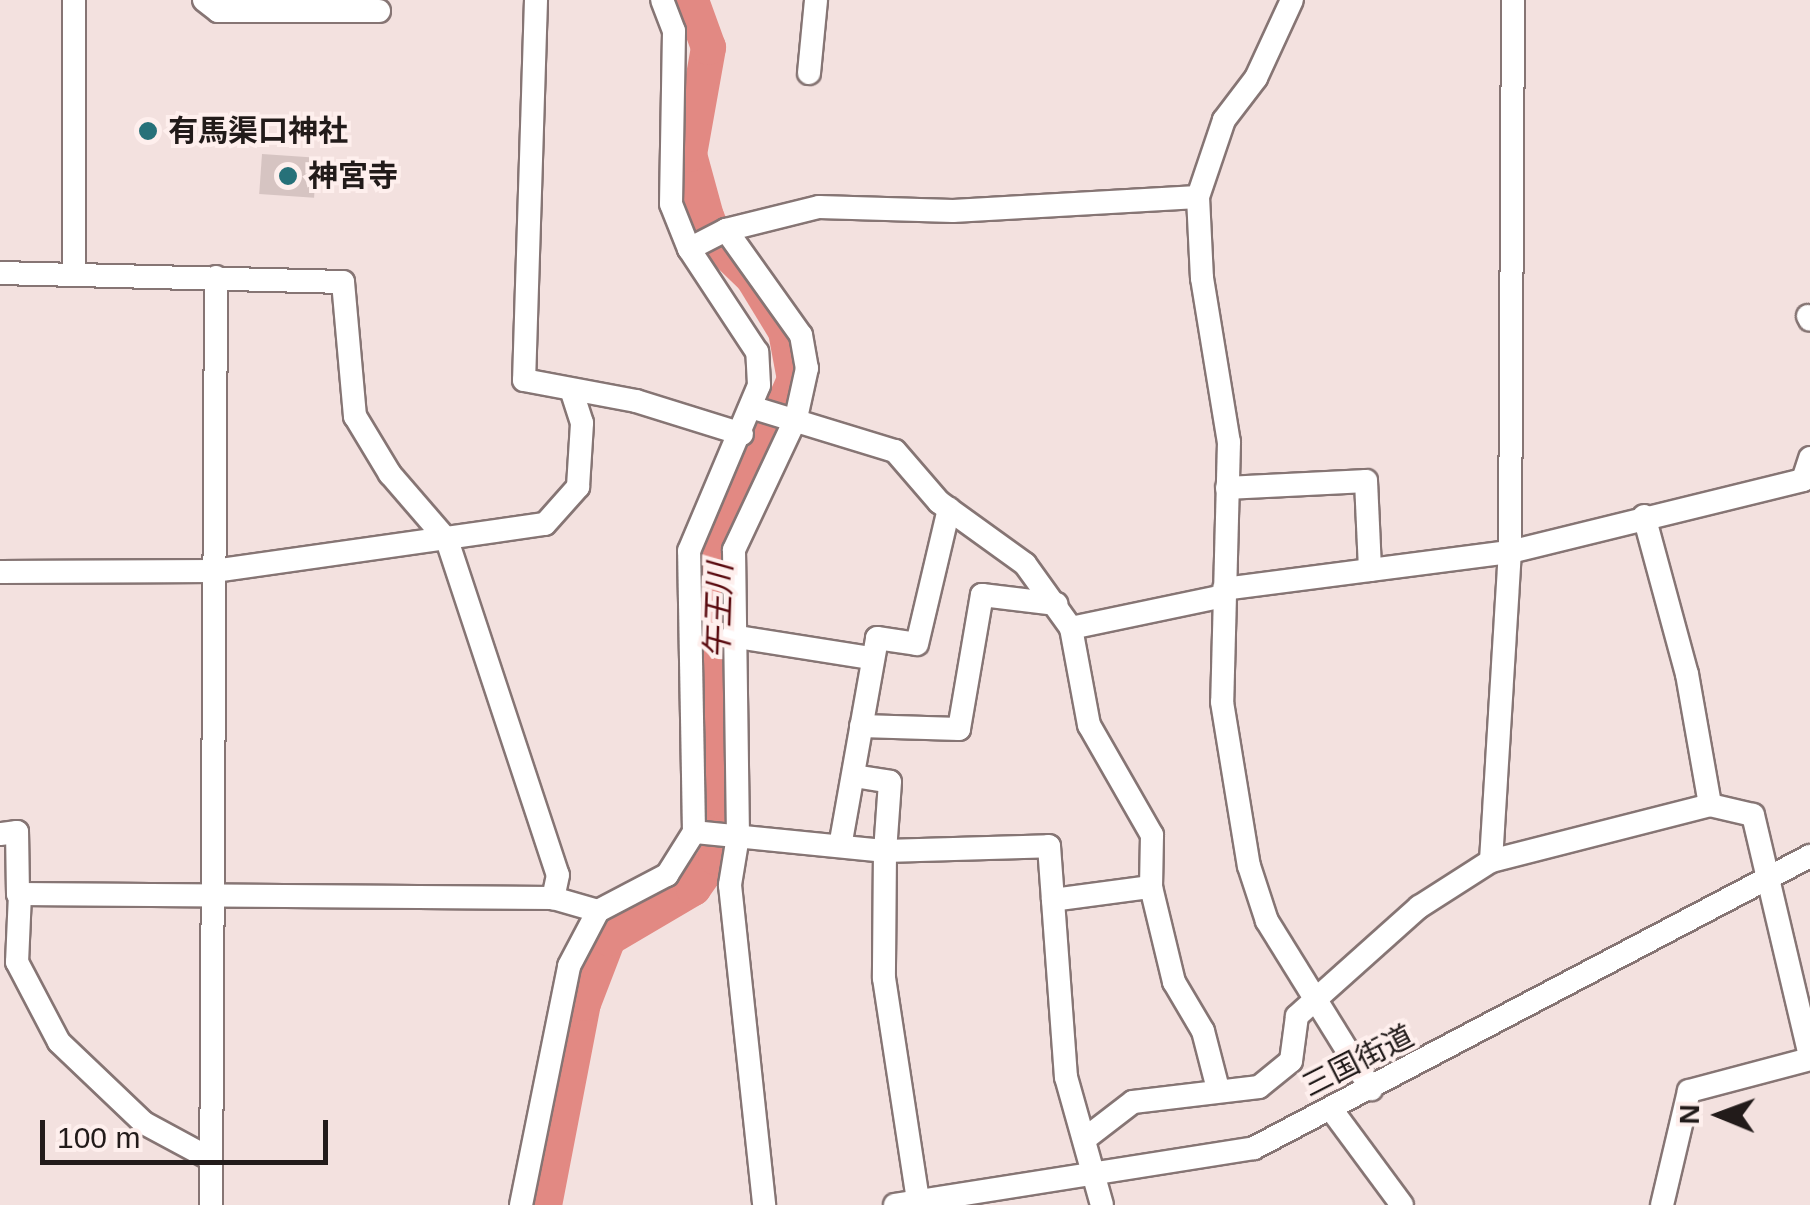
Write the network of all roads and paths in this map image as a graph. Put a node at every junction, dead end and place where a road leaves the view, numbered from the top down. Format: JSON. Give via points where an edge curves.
{"nodes":[{"id":1,"x":74,"y":0,"type":"edge"},
{"id":2,"x":204,"y":0,"type":"edge"},
{"id":3,"x":536,"y":0,"type":"edge"},
{"id":4,"x":662,"y":0,"type":"edge"},
{"id":5,"x":816,"y":0,"type":"edge"},
{"id":6,"x":1292,"y":0,"type":"edge"},
{"id":7,"x":1512,"y":0,"type":"edge"},
{"id":8,"x":379,"y":12,"type":"dead end"},
{"id":9,"x":809,"y":73,"type":"dead end"},
{"id":10,"x":1198,"y":198,"type":"junction"},
{"id":11,"x":726,"y":230,"type":"junction"},
{"id":12,"x":692,"y":247,"type":"junction"},
{"id":13,"x":0,"y":274,"type":"edge"},
{"id":14,"x":74,"y":274,"type":"junction"},
{"id":15,"x":216,"y":277,"type":"junction"},
{"id":16,"x":571,"y":390,"type":"junction"},
{"id":17,"x":758,"y":409,"type":"junction"},
{"id":18,"x":796,"y":418,"type":"junction"},
{"id":19,"x":742,"y":434,"type":"junction"},
{"id":20,"x":1808,"y":474,"type":"edge"},
{"id":21,"x":1228,"y":488,"type":"junction"},
{"id":22,"x":949,"y":509,"type":"junction"},
{"id":23,"x":1644,"y":516,"type":"junction"},
{"id":24,"x":446,"y":540,"type":"junction"},
{"id":25,"x":1510,"y":552,"type":"junction"},
{"id":26,"x":214,"y":570,"type":"junction"},
{"id":27,"x":1370,"y":570,"type":"junction"},
{"id":28,"x":0,"y":572,"type":"edge"},
{"id":29,"x":1224,"y":593,"type":"junction"},
{"id":30,"x":1056,"y":604,"type":"junction"},
{"id":31,"x":1072,"y":628,"type":"junction"},
{"id":32,"x":732,"y":636,"type":"junction"},
{"id":33,"x":871,"y":658,"type":"junction"},
{"id":34,"x":861,"y":726,"type":"junction"},
{"id":35,"x":854,"y":776,"type":"junction"},
{"id":36,"x":1710,"y":804,"type":"junction"},
{"id":37,"x":697,"y":833,"type":"junction"},
{"id":38,"x":0,"y":834,"type":"edge"},
{"id":39,"x":738,"y":836,"type":"junction"},
{"id":40,"x":841,"y":841,"type":"junction"},
{"id":41,"x":885,"y":851,"type":"junction"},
{"id":42,"x":1810,"y":856,"type":"edge"},
{"id":43,"x":1491,"y":861,"type":"junction"},
{"id":44,"x":1765,"y":880,"type":"junction"},
{"id":45,"x":1151,"y":887,"type":"junction"},
{"id":46,"x":20,"y":894,"type":"junction"},
{"id":47,"x":214,"y":896,"type":"junction"},
{"id":48,"x":553,"y":898,"type":"junction"},
{"id":49,"x":1053,"y":900,"type":"junction"},
{"id":50,"x":598,"y":911,"type":"junction"},
{"id":51,"x":1316,"y":1002,"type":"junction"},
{"id":52,"x":1810,"y":1057,"type":"edge"},
{"id":53,"x":1372,"y":1089,"type":"junction"},
{"id":54,"x":1218,"y":1090,"type":"junction"},
{"id":55,"x":1331,"y":1109,"type":"junction"},
{"id":56,"x":1086,"y":1138,"type":"junction"},
{"id":57,"x":209,"y":1158,"type":"junction"},
{"id":58,"x":1097,"y":1178,"type":"junction"},
{"id":59,"x":922,"y":1202,"type":"edge"},
{"id":60,"x":211,"y":1205,"type":"edge"},
{"id":61,"x":521,"y":1205,"type":"edge"},
{"id":62,"x":764,"y":1205,"type":"edge"},
{"id":63,"x":1102,"y":1205,"type":"edge"},
{"id":64,"x":1402,"y":1205,"type":"edge"},
{"id":65,"x":1662,"y":1205,"type":"edge"}],
"edges":[{"from":1,"to":14,"type":"street"},
{"from":2,"to":8,"type":"street","via":[[218,11]]},
{"from":3,"to":16,"type":"street","via":[[520,368],[532,384]]},
{"from":4,"to":12,"type":"street","via":[[674,31],[671,204]]},
{"from":5,"to":9,"type":"street"},
{"from":6,"to":10,"type":"street","via":[[1256,78],[1224,120]]},
{"from":7,"to":25,"type":"street"},
{"from":10,"to":11,"type":"street","via":[[953,211],[819,207]]},
{"from":10,"to":21,"type":"street","via":[[1202,278],[1226,398]]},
{"from":11,"to":12,"type":"street"},
{"from":11,"to":18,"type":"street","via":[[801,335],[807,368]]},
{"from":12,"to":17,"type":"street","via":[[757,352]]},
{"from":13,"to":14,"type":"street"},
{"from":14,"to":15,"type":"street"},
{"from":15,"to":24,"type":"street","via":[[344,282],[355,416],[390,474]]},
{"from":15,"to":26,"type":"street"},
{"from":16,"to":19,"type":"street"},
{"from":16,"to":24,"type":"street","via":[[582,422],[579,471],[562,510],[521,531]]},
{"from":17,"to":18,"type":"street"},
{"from":17,"to":19,"type":"street"},
{"from":18,"to":22,"type":"street","via":[[896,451]]},
{"from":18,"to":32,"type":"street","via":[[734,550]]},
{"from":19,"to":37,"type":"street","via":[[689,551]]},
{"from":20,"to":23,"type":"street"},
{"from":21,"to":27,"type":"street","via":[[1366,481]]},
{"from":21,"to":29,"type":"street"},
{"from":22,"to":30,"type":"street","via":[[1010,549]]},
{"from":22,"to":33,"type":"street","via":[[917,644],[876,638]]},
{"from":23,"to":25,"type":"street"},
{"from":23,"to":36,"type":"street","via":[[1687,674]]},
{"from":24,"to":26,"type":"street"},
{"from":24,"to":48,"type":"street","via":[[537,795],[558,875]]},
{"from":25,"to":27,"type":"street"},
{"from":25,"to":43,"type":"street"},
{"from":26,"to":28,"type":"street"},
{"from":26,"to":47,"type":"street"},
{"from":27,"to":29,"type":"street"},
{"from":29,"to":31,"type":"street"},
{"from":29,"to":51,"type":"street","via":[[1222,702],[1249,866],[1267,921]]},
{"from":30,"to":31,"type":"street"},
{"from":30,"to":34,"type":"street","via":[[982,594],[960,729]]},
{"from":31,"to":45,"type":"street","via":[[1090,725],[1152,835]]},
{"from":32,"to":33,"type":"street"},
{"from":32,"to":39,"type":"street"},
{"from":33,"to":34,"type":"street"},
{"from":34,"to":35,"type":"street"},
{"from":35,"to":40,"type":"street"},
{"from":35,"to":41,"type":"street","via":[[890,782]]},
{"from":36,"to":43,"type":"street"},
{"from":36,"to":44,"type":"street","via":[[1753,815]]},
{"from":37,"to":39,"type":"street"},
{"from":37,"to":50,"type":"street","via":[[667,876]]},
{"from":38,"to":46,"type":"street","via":[[18,832]]},
{"from":39,"to":40,"type":"street"},
{"from":39,"to":62,"type":"street","via":[[730,884]]},
{"from":40,"to":41,"type":"street"},
{"from":41,"to":49,"type":"street","via":[[1050,846]]},
{"from":41,"to":59,"type":"street","via":[[884,978]]},
{"from":42,"to":44,"type":"street","name":"三国街道"},
{"from":43,"to":51,"type":"street","via":[[1419,906]]},
{"from":44,"to":52,"type":"street"},
{"from":44,"to":53,"type":"street","name":"三国街道"},
{"from":45,"to":49,"type":"street"},
{"from":45,"to":54,"type":"street","via":[[1174,982],[1203,1031]]},
{"from":46,"to":47,"type":"street"},
{"from":46,"to":57,"type":"street","via":[[17,962],[59,1042],[144,1122]]},
{"from":47,"to":48,"type":"street"},
{"from":47,"to":57,"type":"street"},
{"from":48,"to":50,"type":"street"},
{"from":49,"to":56,"type":"street","via":[[1066,1077]]},
{"from":50,"to":61,"type":"street","via":[[568,966]]},
{"from":51,"to":53,"type":"street"},
{"from":51,"to":54,"type":"street","via":[[1297,1016],[1291,1060],[1259,1087]]},
{"from":52,"to":65,"type":"street","via":[[1689,1092]]},
{"from":53,"to":55,"type":"street","name":"三国街道"},
{"from":54,"to":56,"type":"street","via":[[1133,1102]]},
{"from":55,"to":58,"type":"street","name":"三国街道","via":[[1226,1158]]},
{"from":55,"to":64,"type":"street"},
{"from":56,"to":58,"type":"street"},
{"from":57,"to":60,"type":"street"},
{"from":58,"to":59,"type":"street","name":"三国街道"},
{"from":58,"to":63,"type":"street"}]}
